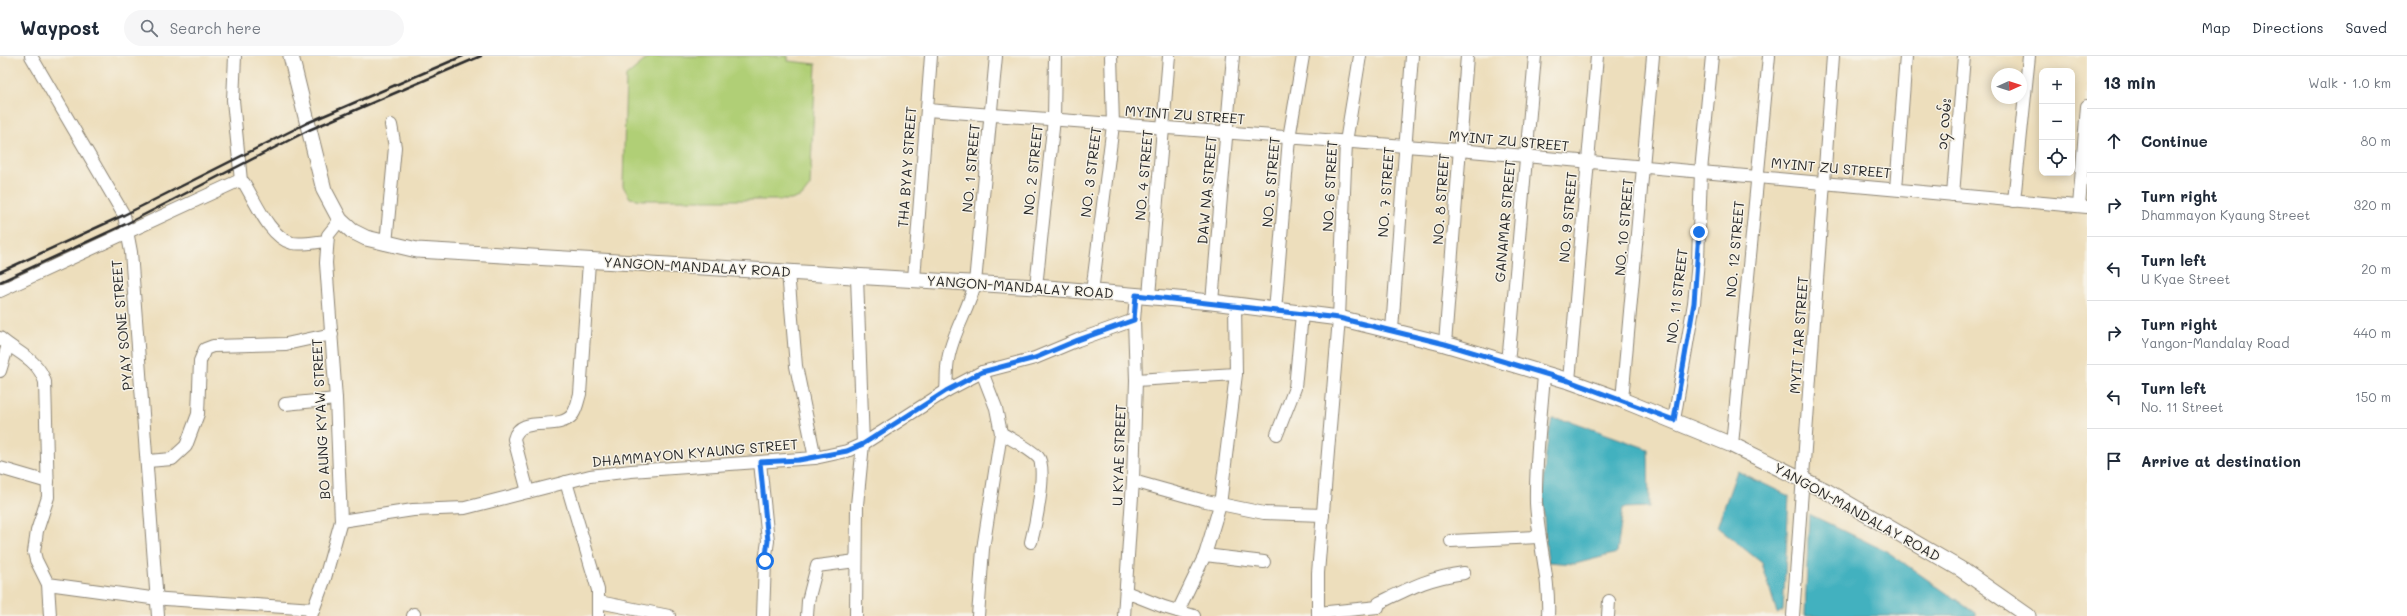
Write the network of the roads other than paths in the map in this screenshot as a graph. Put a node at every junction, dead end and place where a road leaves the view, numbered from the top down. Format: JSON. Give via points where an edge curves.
{"nodes":[{"id":1,"x":31,"y":56,"type":"edge"},
{"id":2,"x":235,"y":56,"type":"edge"},
{"id":3,"x":291,"y":56,"type":"edge"},
{"id":4,"x":931,"y":56,"type":"edge"},
{"id":5,"x":996,"y":56,"type":"edge"},
{"id":6,"x":1055,"y":56,"type":"edge"},
{"id":7,"x":1111,"y":56,"type":"edge"},
{"id":8,"x":1169,"y":56,"type":"edge"},
{"id":9,"x":1233,"y":56,"type":"edge"},
{"id":10,"x":1303,"y":56,"type":"edge"},
{"id":11,"x":1360,"y":56,"type":"edge"},
{"id":12,"x":1412,"y":56,"type":"edge"},
{"id":13,"x":1467,"y":56,"type":"edge"},
{"id":14,"x":1535,"y":56,"type":"edge"},
{"id":15,"x":1597,"y":56,"type":"edge"},
{"id":16,"x":1653,"y":56,"type":"edge"},
{"id":17,"x":1712,"y":56,"type":"edge"},
{"id":18,"x":1770,"y":56,"type":"edge"},
{"id":19,"x":1833,"y":56,"type":"edge"},
{"id":20,"x":1906,"y":56,"type":"edge"},
{"id":21,"x":1964,"y":56,"type":"edge"},
{"id":22,"x":2029,"y":56,"type":"edge"},
{"id":23,"x":2087,"y":106,"type":"edge"},
{"id":24,"x":927,"y":110,"type":"junction"},
{"id":25,"x":991,"y":116,"type":"junction"},
{"id":26,"x":1054,"y":119,"type":"junction"},
{"id":27,"x":391,"y":125,"type":"dead end"},
{"id":28,"x":1112,"y":125,"type":"junction"},
{"id":29,"x":1163,"y":128,"type":"junction"},
{"id":30,"x":1227,"y":134,"type":"junction"},
{"id":31,"x":1289,"y":138,"type":"junction"},
{"id":32,"x":1346,"y":142,"type":"junction"},
{"id":33,"x":1404,"y":147,"type":"junction"},
{"id":34,"x":1459,"y":150,"type":"junction"},
{"id":35,"x":1526,"y":157,"type":"junction"},
{"id":36,"x":1588,"y":163,"type":"junction"},
{"id":37,"x":1645,"y":166,"type":"junction"},
{"id":38,"x":1701,"y":171,"type":"junction"},
{"id":39,"x":1757,"y":177,"type":"junction"},
{"id":40,"x":241,"y":181,"type":"junction"},
{"id":41,"x":1824,"y":182,"type":"junction"},
{"id":42,"x":1896,"y":189,"type":"junction"},
{"id":43,"x":1953,"y":195,"type":"junction"},
{"id":44,"x":2014,"y":201,"type":"junction"},
{"id":45,"x":2083,"y":206,"type":"edge"},
{"id":46,"x":340,"y":220,"type":"junction"},
{"id":47,"x":128,"y":233,"type":"junction"},
{"id":48,"x":326,"y":242,"type":"junction"},
{"id":49,"x":386,"y":244,"type":"junction"},
{"id":50,"x":589,"y":262,"type":"junction"},
{"id":51,"x":788,"y":272,"type":"junction"},
{"id":52,"x":857,"y":277,"type":"junction"},
{"id":53,"x":914,"y":279,"type":"junction"},
{"id":54,"x":975,"y":283,"type":"junction"},
{"id":55,"x":1036,"y":287,"type":"junction"},
{"id":56,"x":0,"y":291,"type":"edge"},
{"id":57,"x":1092,"y":292,"type":"junction"},
{"id":58,"x":1142,"y":296,"type":"junction"},
{"id":59,"x":1212,"y":302,"type":"junction"},
{"id":60,"x":1235,"y":305,"type":"junction"},
{"id":61,"x":1275,"y":311,"type":"junction"},
{"id":62,"x":1302,"y":314,"type":"junction"},
{"id":63,"x":1339,"y":318,"type":"junction"},
{"id":64,"x":1134,"y":320,"type":"junction"},
{"id":65,"x":1392,"y":330,"type":"junction"},
{"id":66,"x":332,"y":334,"type":"junction"},
{"id":67,"x":4,"y":342,"type":"edge"},
{"id":68,"x":1445,"y":344,"type":"junction"},
{"id":69,"x":1508,"y":364,"type":"junction"},
{"id":70,"x":0,"y":371,"type":"edge"},
{"id":71,"x":982,"y":372,"type":"junction"},
{"id":72,"x":1236,"y":374,"type":"junction"},
{"id":73,"x":1544,"y":374,"type":"junction"},
{"id":74,"x":1136,"y":380,"type":"junction"},
{"id":75,"x":1569,"y":381,"type":"junction"},
{"id":76,"x":946,"y":391,"type":"junction"},
{"id":77,"x":336,"y":399,"type":"junction"},
{"id":78,"x":1622,"y":400,"type":"junction"},
{"id":79,"x":285,"y":404,"type":"dead end"},
{"id":80,"x":1674,"y":420,"type":"junction"},
{"id":81,"x":1001,"y":433,"type":"junction"},
{"id":82,"x":1277,"y":434,"type":"dead end"},
{"id":83,"x":863,"y":444,"type":"junction"},
{"id":84,"x":1732,"y":445,"type":"junction"},
{"id":85,"x":815,"y":458,"type":"junction"},
{"id":86,"x":148,"y":461,"type":"junction"},
{"id":87,"x":760,"y":462,"type":"junction"},
{"id":88,"x":0,"y":468,"type":"edge"},
{"id":89,"x":1802,"y":479,"type":"junction"},
{"id":90,"x":1133,"y":481,"type":"junction"},
{"id":91,"x":48,"y":482,"type":"junction"},
{"id":92,"x":566,"y":482,"type":"junction"},
{"id":93,"x":528,"y":492,"type":"junction"},
{"id":94,"x":1220,"y":505,"type":"junction"},
{"id":95,"x":1323,"y":515,"type":"junction"},
{"id":96,"x":341,"y":521,"type":"junction"},
{"id":97,"x":1538,"y":537,"type":"junction"},
{"id":98,"x":1451,"y":541,"type":"dead end"},
{"id":99,"x":1031,"y":542,"type":"dead end"},
{"id":100,"x":1205,"y":555,"type":"junction"},
{"id":101,"x":856,"y":561,"type":"junction"},
{"id":102,"x":1264,"y":562,"type":"dead end"},
{"id":103,"x":1464,"y":573,"type":"dead end"},
{"id":104,"x":48,"y":584,"type":"junction"},
{"id":105,"x":1126,"y":592,"type":"junction"},
{"id":106,"x":158,"y":599,"type":"junction"},
{"id":107,"x":1609,"y":601,"type":"dead end"},
{"id":108,"x":599,"y":602,"type":"junction"},
{"id":109,"x":1178,"y":611,"type":"junction"},
{"id":110,"x":1164,"y":612,"type":"edge"},
{"id":111,"x":313,"y":613,"type":"edge"},
{"id":112,"x":1318,"y":614,"type":"edge"},
{"id":113,"x":50,"y":616,"type":"edge"},
{"id":114,"x":158,"y":616,"type":"edge"},
{"id":115,"x":598,"y":616,"type":"edge"},
{"id":116,"x":669,"y":616,"type":"edge"},
{"id":117,"x":763,"y":616,"type":"edge"},
{"id":118,"x":807,"y":616,"type":"edge"},
{"id":119,"x":856,"y":616,"type":"edge"},
{"id":120,"x":978,"y":616,"type":"edge"},
{"id":121,"x":1124,"y":616,"type":"edge"},
{"id":122,"x":1194,"y":616,"type":"edge"},
{"id":123,"x":1548,"y":616,"type":"edge"},
{"id":124,"x":1608,"y":616,"type":"edge"},
{"id":125,"x":1793,"y":616,"type":"edge"},
{"id":126,"x":2028,"y":616,"type":"edge"}],
"edges":[{"from":1,"to":47,"type":"street","name":"PYAY SONE STREET","via":[[124,215]]},
{"from":2,"to":40,"type":"street","via":[[233,100]]},
{"from":3,"to":46,"type":"main road","name":"YANGON-MANDALAY ROAD","via":[[324,190]]},
{"from":4,"to":24,"type":"street","name":"THA BYAY STREET"},
{"from":5,"to":25,"type":"street","name":"NO. 1 STREET"},
{"from":6,"to":26,"type":"street","name":"NO. 2 STREET"},
{"from":7,"to":28,"type":"street","name":"NO. 3 STREET"},
{"from":8,"to":29,"type":"street","name":"NO. 4 STREET"},
{"from":9,"to":30,"type":"street","name":"DAW NA STREET"},
{"from":10,"to":31,"type":"street","name":"NO. 5 STREET"},
{"from":11,"to":32,"type":"street","name":"NO. 6 STREET"},
{"from":12,"to":33,"type":"street","name":"NO. 7 STREET"},
{"from":13,"to":34,"type":"street","name":"NO. 8 STREET"},
{"from":14,"to":35,"type":"street","name":"GANAMAR STREET"},
{"from":15,"to":36,"type":"street","name":"NO. 9 STREET"},
{"from":16,"to":37,"type":"street","name":"NO. 10 STREET"},
{"from":17,"to":38,"type":"street","name":"NO. 11 STREET"},
{"from":18,"to":39,"type":"street","name":"NO. 12 STREET"},
{"from":19,"to":41,"type":"street","name":"MYIT TAR STREET"},
{"from":20,"to":42,"type":"street"},
{"from":21,"to":43,"type":"street","name":"၁၄ လမ်း"},
{"from":22,"to":44,"type":"street"},
{"from":23,"to":45,"type":"street"},
{"from":24,"to":25,"type":"street","name":"MYINT ZU STREET"},
{"from":24,"to":53,"type":"street","name":"THA BYAY STREET"},
{"from":25,"to":26,"type":"street","name":"MYINT ZU STREET"},
{"from":25,"to":54,"type":"street","name":"NO. 1 STREET"},
{"from":26,"to":28,"type":"street","name":"MYINT ZU STREET"},
{"from":26,"to":55,"type":"street","name":"NO. 2 STREET"},
{"from":27,"to":49,"type":"street","via":[[395,147]]},
{"from":28,"to":29,"type":"street","name":"MYINT ZU STREET"},
{"from":28,"to":57,"type":"street","name":"NO. 3 STREET"},
{"from":29,"to":30,"type":"street","name":"MYINT ZU STREET"},
{"from":29,"to":58,"type":"street","name":"NO. 4 STREET"},
{"from":30,"to":31,"type":"street","name":"MYINT ZU STREET"},
{"from":30,"to":59,"type":"street","name":"DAW NA STREET"},
{"from":31,"to":32,"type":"street","name":"MYINT ZU STREET"},
{"from":31,"to":61,"type":"street","name":"NO. 5 STREET"},
{"from":32,"to":33,"type":"street","name":"MYINT ZU STREET"},
{"from":32,"to":63,"type":"street","name":"NO. 6 STREET"},
{"from":33,"to":34,"type":"street","name":"MYINT ZU STREET"},
{"from":33,"to":65,"type":"street","name":"NO. 7 STREET"},
{"from":34,"to":35,"type":"street","name":"MYINT ZU STREET"},
{"from":34,"to":68,"type":"street","name":"NO. 8 STREET"},
{"from":35,"to":36,"type":"street","name":"MYINT ZU STREET"},
{"from":35,"to":69,"type":"street","name":"GANAMAR STREET"},
{"from":36,"to":37,"type":"street","name":"MYINT ZU STREET"},
{"from":36,"to":75,"type":"street","name":"NO. 9 STREET"},
{"from":37,"to":38,"type":"street","name":"MYINT ZU STREET"},
{"from":37,"to":78,"type":"street","name":"NO. 10 STREET"},
{"from":38,"to":39,"type":"street","name":"MYINT ZU STREET"},
{"from":38,"to":80,"type":"street","name":"NO. 11 STREET","via":[[1697,275]]},
{"from":39,"to":41,"type":"street","name":"MYINT ZU STREET"},
{"from":39,"to":84,"type":"street","name":"NO. 12 STREET"},
{"from":40,"to":47,"type":"street","via":[[234,182]]},
{"from":40,"to":48,"type":"street","via":[[259,210],[283,238],[292,243]]},
{"from":41,"to":42,"type":"street","name":"MYINT ZU STREET"},
{"from":41,"to":89,"type":"street","name":"MYIT TAR STREET"},
{"from":42,"to":43,"type":"street","name":"MYINT ZU STREET"},
{"from":43,"to":44,"type":"street","name":"MYINT ZU STREET"},
{"from":44,"to":45,"type":"street","name":"MYINT ZU STREET"},
{"from":46,"to":48,"type":"street","via":[[332,228]]},
{"from":46,"to":49,"type":"main road","name":"YANGON-MANDALAY ROAD","via":[[366,238]]},
{"from":47,"to":56,"type":"street"},
{"from":47,"to":86,"type":"street","name":"PYAY SONE STREET"},
{"from":48,"to":66,"type":"street","name":"BO AUNG KYAW STREET"},
{"from":49,"to":50,"type":"main road","name":"YANGON-MANDALAY ROAD","via":[[417,250]]},
{"from":50,"to":51,"type":"main road","name":"YANGON-MANDALAY ROAD","via":[[642,262]]},
{"from":50,"to":93,"type":"street","via":[[580,394],[576,407],[567,419],[524,426],[515,433],[514,438]]},
{"from":51,"to":52,"type":"main road","name":"YANGON-MANDALAY ROAD"},
{"from":51,"to":85,"type":"street","name":"DHAMMAYON KYAUNG STREET","via":[[796,366]]},
{"from":52,"to":53,"type":"main road","name":"YANGON-MANDALAY ROAD"},
{"from":52,"to":83,"type":"street"},
{"from":53,"to":54,"type":"main road","name":"YANGON-MANDALAY ROAD"},
{"from":54,"to":55,"type":"main road","name":"YANGON-MANDALAY ROAD"},
{"from":54,"to":76,"type":"street","name":"NO. 1 STREET","via":[[972,299],[952,342],[947,360]]},
{"from":55,"to":57,"type":"main road","name":"YANGON-MANDALAY ROAD"},
{"from":57,"to":58,"type":"main road","name":"YANGON-MANDALAY ROAD"},
{"from":58,"to":59,"type":"main road","name":"YANGON-MANDALAY ROAD"},
{"from":58,"to":64,"type":"street","name":"U KYAE STREET"},
{"from":59,"to":60,"type":"main road","name":"YANGON-MANDALAY ROAD"},
{"from":60,"to":61,"type":"main road","name":"YANGON-MANDALAY ROAD"},
{"from":60,"to":72,"type":"street"},
{"from":61,"to":62,"type":"main road","name":"YANGON-MANDALAY ROAD"},
{"from":62,"to":63,"type":"main road","name":"YANGON-MANDALAY ROAD"},
{"from":62,"to":82,"type":"street","via":[[1295,388]]},
{"from":63,"to":65,"type":"main road","name":"YANGON-MANDALAY ROAD"},
{"from":63,"to":95,"type":"street","name":"NO. 6 STREET"},
{"from":64,"to":71,"type":"street","name":"DHAMMAYON KYAUNG STREET","via":[[1035,358]]},
{"from":64,"to":74,"type":"street","name":"U KYAE STREET"},
{"from":65,"to":68,"type":"main road","name":"YANGON-MANDALAY ROAD"},
{"from":66,"to":77,"type":"street","name":"BO AUNG KYAW STREET"},
{"from":66,"to":86,"type":"street","via":[[286,344],[213,346],[206,349],[200,361],[198,414],[186,446],[172,459]]},
{"from":67,"to":70,"type":"street"},
{"from":67,"to":91,"type":"street","via":[[36,363],[45,382]]},
{"from":68,"to":69,"type":"main road","name":"YANGON-MANDALAY ROAD"},
{"from":69,"to":73,"type":"main road","name":"YANGON-MANDALAY ROAD"},
{"from":71,"to":76,"type":"street","name":"DHAMMAYON KYAUNG STREET"},
{"from":71,"to":81,"type":"street","via":[[996,408]]},
{"from":72,"to":74,"type":"street"},
{"from":72,"to":94,"type":"street"},
{"from":73,"to":75,"type":"main road","name":"YANGON-MANDALAY ROAD"},
{"from":73,"to":97,"type":"street","via":[[1536,502]]},
{"from":74,"to":90,"type":"street","name":"U KYAE STREET"},
{"from":75,"to":78,"type":"main road","name":"YANGON-MANDALAY ROAD"},
{"from":76,"to":83,"type":"street","name":"DHAMMAYON KYAUNG STREET"},
{"from":77,"to":79,"type":"street"},
{"from":77,"to":96,"type":"street","name":"BO AUNG KYAW STREET"},
{"from":78,"to":80,"type":"main road","name":"YANGON-MANDALAY ROAD"},
{"from":80,"to":84,"type":"main road","name":"YANGON-MANDALAY ROAD"},
{"from":81,"to":99,"type":"street","via":[[1033,453],[1042,463],[1043,477]]},
{"from":81,"to":120,"type":"street","via":[[983,549]]},
{"from":83,"to":85,"type":"street","name":"DHAMMAYON KYAUNG STREET","via":[[847,451]]},
{"from":83,"to":101,"type":"street","via":[[857,505]]},
{"from":84,"to":89,"type":"main road","name":"YANGON-MANDALAY ROAD"},
{"from":85,"to":87,"type":"street","name":"DHAMMAYON KYAUNG STREET"},
{"from":86,"to":106,"type":"street","name":"PYAY SONE STREET"},
{"from":87,"to":92,"type":"street","name":"DHAMMAYON KYAUNG STREET","via":[[631,470]]},
{"from":87,"to":117,"type":"street","via":[[768,541]]},
{"from":88,"to":91,"type":"street"},
{"from":89,"to":125,"type":"street","name":"MYIT TAR STREET"},
{"from":89,"to":126,"type":"main road","name":"YANGON-MANDALAY ROAD","via":[[1962,570]]},
{"from":90,"to":94,"type":"street"},
{"from":90,"to":105,"type":"street","name":"U KYAE STREET"},
{"from":91,"to":104,"type":"street","via":[[48,497],[37,531],[34,552]]},
{"from":92,"to":93,"type":"street","name":"DHAMMAYON KYAUNG STREET"},
{"from":92,"to":108,"type":"street","via":[[594,574]]},
{"from":93,"to":96,"type":"street","name":"DHAMMAYON KYAUNG STREET","via":[[465,508],[412,510]]},
{"from":94,"to":95,"type":"street","via":[[1264,513]]},
{"from":94,"to":100,"type":"street"},
{"from":95,"to":112,"type":"street","name":"NO. 6 STREET"},
{"from":96,"to":111,"type":"street","name":"BO AUNG KYAW STREET"},
{"from":97,"to":98,"type":"street"},
{"from":97,"to":123,"type":"street","via":[[1549,593]]},
{"from":100,"to":102,"type":"street"},
{"from":100,"to":109,"type":"street"},
{"from":101,"to":118,"type":"street","via":[[817,566]]},
{"from":101,"to":119,"type":"street"},
{"from":103,"to":112,"type":"street","via":[[1437,577],[1417,584],[1378,604],[1378,607]]},
{"from":104,"to":106,"type":"street"},
{"from":104,"to":113,"type":"street"},
{"from":105,"to":110,"type":"street"},
{"from":105,"to":121,"type":"street","name":"U KYAE STREET"},
{"from":106,"to":111,"type":"street"},
{"from":106,"to":114,"type":"street","name":"PYAY SONE STREET"},
{"from":107,"to":124,"type":"street"},
{"from":108,"to":115,"type":"street"},
{"from":108,"to":116,"type":"street"},
{"from":109,"to":110,"type":"street"},
{"from":109,"to":122,"type":"street"}]}
